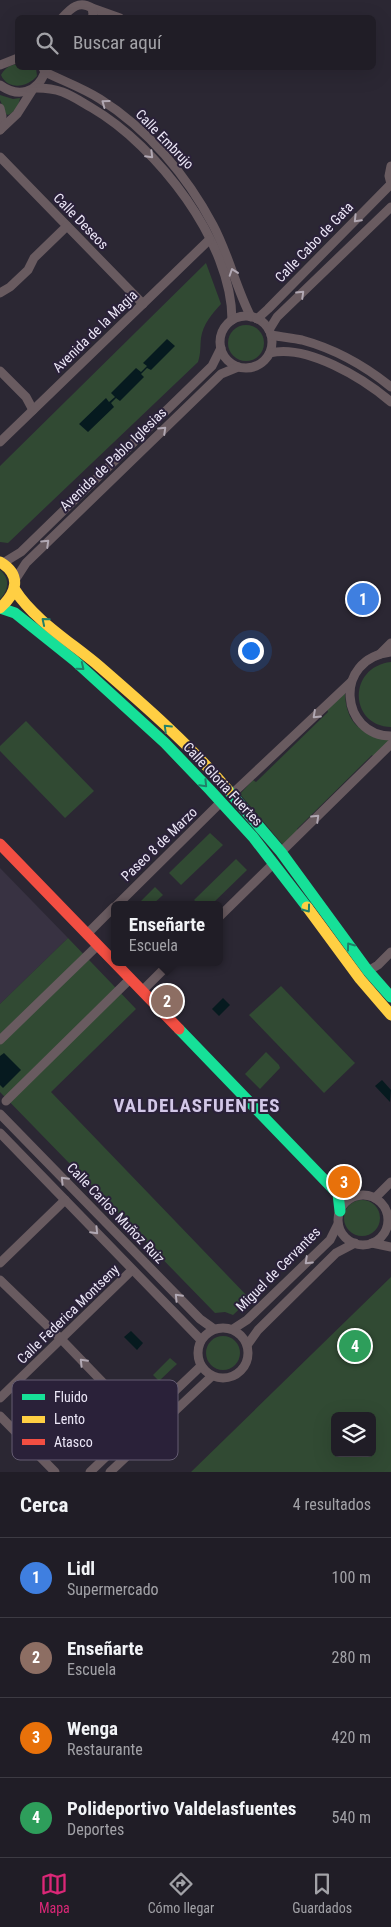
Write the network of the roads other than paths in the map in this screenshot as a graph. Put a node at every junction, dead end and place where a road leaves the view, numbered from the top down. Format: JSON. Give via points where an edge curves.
{"nodes":[{"id":1,"x":92,"y":13,"type":"edge"},
{"id":2,"x":65,"y":15,"type":"edge"},
{"id":3,"x":15,"y":59,"type":"edge"},
{"id":4,"x":1,"y":63,"type":"edge"},
{"id":5,"x":44,"y":70,"type":"edge"},
{"id":6,"x":0,"y":85,"type":"edge"},
{"id":7,"x":34,"y":88,"type":"junction"},
{"id":8,"x":0,"y":108,"type":"edge"},
{"id":9,"x":0,"y":130,"type":"edge"},
{"id":10,"x":0,"y":157,"type":"edge"},
{"id":11,"x":391,"y":166,"type":"edge"},
{"id":12,"x":391,"y":184,"type":"edge"},
{"id":13,"x":391,"y":208,"type":"edge"},
{"id":14,"x":67,"y":226,"type":"junction"},
{"id":15,"x":209,"y":240,"type":"junction"},
{"id":16,"x":0,"y":293,"type":"edge"},
{"id":17,"x":143,"y":304,"type":"junction"},
{"id":18,"x":254,"y":318,"type":"junction"},
{"id":19,"x":232,"y":320,"type":"junction"},
{"id":20,"x":270,"y":332,"type":"junction"},
{"id":21,"x":221,"y":348,"type":"junction"},
{"id":22,"x":270,"y":352,"type":"junction"},
{"id":23,"x":238,"y":367,"type":"junction"},
{"id":24,"x":0,"y":371,"type":"edge"},
{"id":25,"x":391,"y":387,"type":"edge"},
{"id":26,"x":391,"y":402,"type":"edge"},
{"id":27,"x":33,"y":410,"type":"junction"},
{"id":28,"x":0,"y":442,"type":"edge"},
{"id":29,"x":2,"y":562,"type":"edge"},
{"id":30,"x":15,"y":585,"type":"junction"},
{"id":31,"x":0,"y":608,"type":"edge"},
{"id":32,"x":391,"y":643,"type":"edge"},
{"id":33,"x":391,"y":652,"type":"edge"},
{"id":34,"x":380,"y":654,"type":"junction"},
{"id":35,"x":351,"y":682,"type":"junction"},
{"id":36,"x":391,"y":736,"type":"edge"},
{"id":37,"x":391,"y":744,"type":"edge"},
{"id":38,"x":232,"y":794,"type":"junction"},
{"id":39,"x":221,"y":802,"type":"junction"},
{"id":40,"x":0,"y":844,"type":"edge"},
{"id":41,"x":282,"y":852,"type":"junction"},
{"id":42,"x":274,"y":863,"type":"junction"},
{"id":43,"x":121,"y":901,"type":"edge"},
{"id":44,"x":111,"y":911,"type":"edge"},
{"id":45,"x":223,"y":913,"type":"edge"},
{"id":46,"x":87,"y":934,"type":"junction"},
{"id":47,"x":98,"y":945,"type":"junction"},
{"id":48,"x":391,"y":952,"type":"edge"},
{"id":49,"x":111,"y":959,"type":"edge"},
{"id":50,"x":118,"y":966,"type":"edge"},
{"id":51,"x":167,"y":966,"type":"edge"},
{"id":52,"x":373,"y":971,"type":"junction"},
{"id":53,"x":130,"y":979,"type":"junction"},
{"id":54,"x":142,"y":991,"type":"junction"},
{"id":55,"x":391,"y":997,"type":"edge"},
{"id":56,"x":391,"y":1015,"type":"edge"},
{"id":57,"x":0,"y":1040,"type":"edge"},
{"id":58,"x":6,"y":1101,"type":"dead end"},
{"id":59,"x":2,"y":1120,"type":"edge"},
{"id":60,"x":0,"y":1133,"type":"edge"},
{"id":61,"x":391,"y":1182,"type":"edge"},
{"id":62,"x":338,"y":1194,"type":"junction"},
{"id":63,"x":356,"y":1196,"type":"junction"},
{"id":64,"x":375,"y":1198,"type":"junction"},
{"id":65,"x":65,"y":1200,"type":"junction"},
{"id":66,"x":388,"y":1204,"type":"edge"},
{"id":67,"x":340,"y":1211,"type":"junction"},
{"id":68,"x":338,"y":1224,"type":"junction"},
{"id":69,"x":385,"y":1230,"type":"junction"},
{"id":70,"x":391,"y":1241,"type":"edge"},
{"id":71,"x":355,"y":1243,"type":"junction"},
{"id":72,"x":372,"y":1243,"type":"junction"},
{"id":73,"x":391,"y":1247,"type":"edge"},
{"id":74,"x":0,"y":1262,"type":"edge"},
{"id":75,"x":132,"y":1270,"type":"junction"},
{"id":76,"x":0,"y":1280,"type":"edge"},
{"id":77,"x":214,"y":1329,"type":"junction"},
{"id":78,"x":233,"y":1329,"type":"junction"},
{"id":79,"x":61,"y":1339,"type":"junction"},
{"id":80,"x":201,"y":1340,"type":"junction"},
{"id":81,"x":248,"y":1344,"type":"junction"},
{"id":82,"x":201,"y":1366,"type":"junction"},
{"id":83,"x":212,"y":1376,"type":"junction"},
{"id":84,"x":19,"y":1380,"type":"edge"},
{"id":85,"x":101,"y":1380,"type":"edge"},
{"id":86,"x":12,"y":1386,"type":"edge"},
{"id":87,"x":178,"y":1387,"type":"edge"},
{"id":88,"x":0,"y":1398,"type":"edge"},
{"id":89,"x":178,"y":1408,"type":"edge"},
{"id":90,"x":0,"y":1416,"type":"edge"},
{"id":91,"x":12,"y":1428,"type":"edge"},
{"id":92,"x":43,"y":1460,"type":"edge"},
{"id":93,"x":102,"y":1460,"type":"edge"},
{"id":94,"x":123,"y":1460,"type":"edge"},
{"id":95,"x":55,"y":1472,"type":"edge"},
{"id":96,"x":90,"y":1472,"type":"edge"},
{"id":97,"x":110,"y":1472,"type":"edge"}],
"edges":[{"from":1,"to":2,"type":"street","via":[[85,3],[79,3]]},
{"from":3,"to":4,"type":"street"},
{"from":5,"to":7,"type":"street","via":[[41,83]]},
{"from":18,"to":5,"type":"street","name":"Calle Embrujo","one_way":true,"via":[[244,304],[213,225],[184,178],[162,152],[131,122],[100,99]]},
{"from":6,"to":7,"type":"street","name":"Calle Embrujo","via":[[10,91]]},
{"from":7,"to":9,"type":"street","via":[[17,114]]},
{"from":7,"to":15,"type":"street","name":"Calle Embrujo","one_way":true,"via":[[54,88],[66,93],[103,114],[133,138],[177,185]]},
{"from":8,"to":9,"type":"street"},
{"from":10,"to":14,"type":"street","name":"Calle Deseos"},
{"from":11,"to":12,"type":"street"},
{"from":12,"to":18,"type":"street","name":"Calle Cabo de Gata","one_way":true,"via":[[268,309]]},
{"from":20,"to":13,"type":"street","name":"Calle Cabo de Gata","one_way":true,"via":[[277,317]]},
{"from":14,"to":16,"type":"street","via":[[34,258],[28,270]]},
{"from":14,"to":17,"type":"street","name":"Calle Deseos"},
{"from":15,"to":17,"type":"street","name":"Avenida de la Magia"},
{"from":15,"to":19,"type":"street","name":"Calle Embrujo","via":[[224,274],[231,299]]},
{"from":17,"to":27,"type":"street","name":"Avenida de la Magia"},
{"from":18,"to":19,"type":"street"},
{"from":18,"to":20,"type":"street","via":[[264,323]]},
{"from":19,"to":21,"type":"street","via":[[222,332]]},
{"from":20,"to":22,"type":"street"},
{"from":20,"to":25,"type":"street","via":[[333,351],[373,372]]},
{"from":21,"to":23,"type":"street","via":[[230,363]]},
{"from":21,"to":29,"type":"street","name":"Avenida de Pablo Iglesias","via":[[212,366],[21,552]]},
{"from":22,"to":23,"type":"street","via":[[260,364]]},
{"from":22,"to":26,"type":"street","via":[[279,350],[302,354],[325,362],[365,381]]},
{"from":30,"to":23,"type":"street","name":"Avenida de Pablo Iglesias","one_way":true,"via":[[26,563],[221,374]]},
{"from":24,"to":27,"type":"street","via":[[26,397]]},
{"from":27,"to":28,"type":"street","name":"Avenida de la Magia"},
{"from":29,"to":30,"type":"main road","name":"Calle Gloria Fuertes","via":[[9,568]]},
{"from":30,"to":31,"type":"main road","via":[[9,601]]},
{"from":38,"to":30,"type":"main road","name":"Calle Gloria Fuertes","one_way":true,"via":[[167,727],[24,604]]},
{"from":31,"to":39,"type":"main road","name":"Calle Gloria Fuertes","one_way":true,"via":[[15,613],[94,677],[158,736]]},
{"from":32,"to":34,"type":"street"},
{"from":33,"to":34,"type":"street"},
{"from":34,"to":35,"type":"street","via":[[361,665]]},
{"from":35,"to":36,"type":"street","via":[[351,706],[356,717],[376,733]]},
{"from":35,"to":38,"type":"street","one_way":true},
{"from":41,"to":37,"type":"street","one_way":true},
{"from":38,"to":41,"type":"main road","name":"Calle Gloria Fuertes"},
{"from":39,"to":42,"type":"main road","name":"Calle Gloria Fuertes"},
{"from":39,"to":43,"type":"street","name":"Paseo 8 de Marzo"},
{"from":40,"to":46,"type":"main road"},
{"from":52,"to":41,"type":"main road","name":"Calle Gloria Fuertes","one_way":true},
{"from":42,"to":45,"type":"street"},
{"from":42,"to":56,"type":"main road","name":"Calle Gloria Fuertes","one_way":true,"via":[[335,947]]},
{"from":44,"to":46,"type":"street","name":"Paseo 8 de Marzo"},
{"from":46,"to":47,"type":"main road"},
{"from":47,"to":49,"type":"main road"},
{"from":47,"to":57,"type":"street"},
{"from":48,"to":52,"type":"street"},
{"from":50,"to":53,"type":"main road"},
{"from":51,"to":54,"type":"street"},
{"from":52,"to":55,"type":"main road","name":"Calle Gloria Fuertes"},
{"from":53,"to":54,"type":"main road"},
{"from":53,"to":58,"type":"street"},
{"from":54,"to":62,"type":"main road"},
{"from":77,"to":59,"type":"street","name":"Calle Carlos Muñoz Ruiz","one_way":true,"via":[[200,1319]]},
{"from":60,"to":65,"type":"street","name":"Calle Carlos Muñoz Ruiz"},
{"from":61,"to":64,"type":"street"},
{"from":62,"to":63,"type":"street"},
{"from":62,"to":67,"type":"main road"},
{"from":63,"to":64,"type":"street"},
{"from":63,"to":67,"type":"street","via":[[346,1201]]},
{"from":64,"to":66,"type":"street"},
{"from":65,"to":74,"type":"street"},
{"from":65,"to":75,"type":"street","name":"Calle Carlos Muñoz Ruiz","one_way":true},
{"from":66,"to":69,"type":"street"},
{"from":67,"to":68,"type":"street"},
{"from":68,"to":71,"type":"street","via":[[344,1236]]},
{"from":68,"to":78,"type":"street","name":"Miguel de Cervantes","one_way":true,"via":[[330,1240],[247,1320]]},
{"from":69,"to":70,"type":"street"},
{"from":69,"to":72,"type":"street"},
{"from":71,"to":72,"type":"street"},
{"from":71,"to":81,"type":"street","via":[[336,1253],[258,1330]]},
{"from":72,"to":73,"type":"street"},
{"from":75,"to":79,"type":"street","name":"Calle Federica Montseny"},
{"from":75,"to":80,"type":"street","name":"Calle Carlos Muñoz Ruiz"},
{"from":76,"to":79,"type":"street"},
{"from":77,"to":78,"type":"street"},
{"from":77,"to":80,"type":"street"},
{"from":78,"to":81,"type":"street"},
{"from":79,"to":84,"type":"street","name":"Calle Federica Montseny"},
{"from":85,"to":79,"type":"street","one_way":true},
{"from":80,"to":82,"type":"street","via":[[198,1349]]},
{"from":81,"to":83,"type":"street","via":[[248,1360],[242,1370],[226,1378]]},
{"from":82,"to":83,"type":"street"},
{"from":82,"to":87,"type":"street"},
{"from":83,"to":89,"type":"street"},
{"from":86,"to":88,"type":"street","name":"Calle Federica Montseny"},
{"from":90,"to":91,"type":"street"},
{"from":92,"to":95,"type":"street"},
{"from":93,"to":96,"type":"street"},
{"from":94,"to":97,"type":"street"}]}
